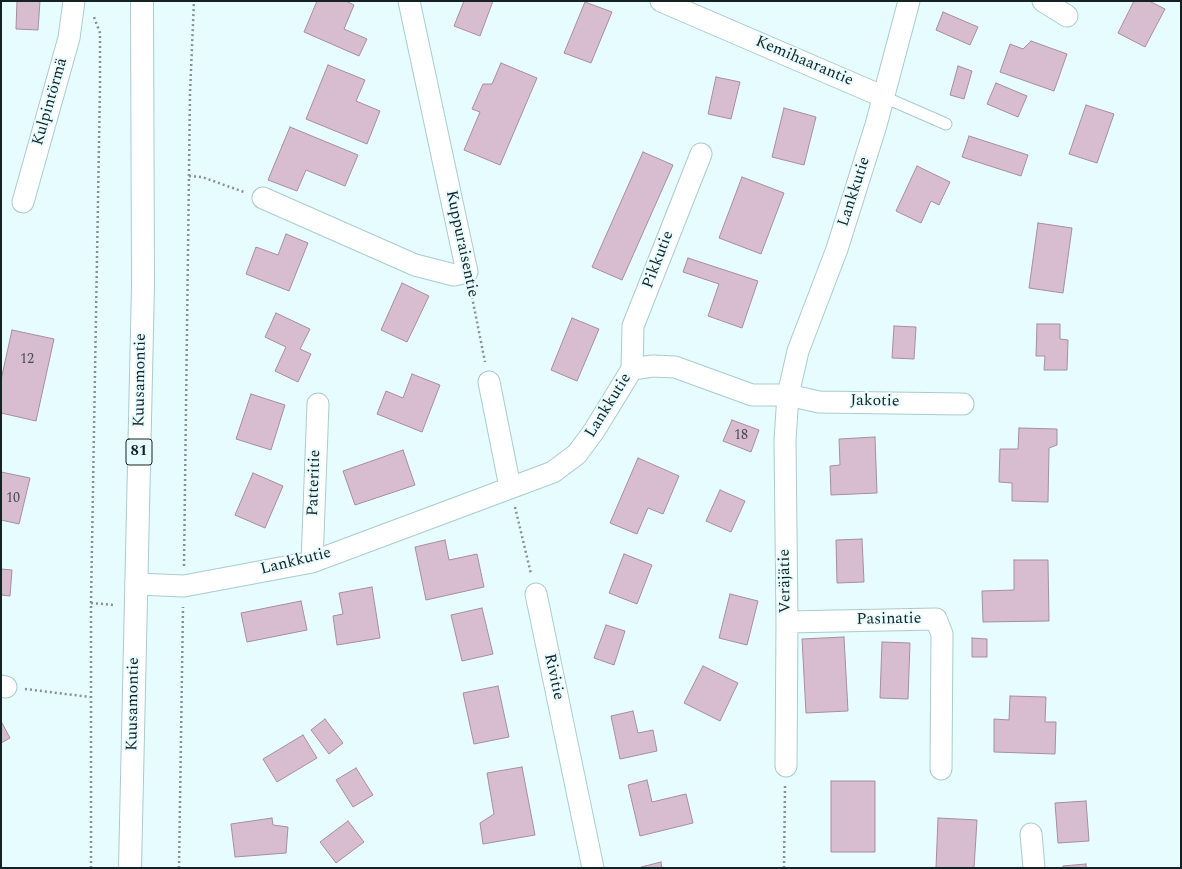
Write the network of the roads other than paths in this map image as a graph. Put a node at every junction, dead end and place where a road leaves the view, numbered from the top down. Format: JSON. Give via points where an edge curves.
{"nodes":[{"id":1,"x":74,"y":1,"type":"edge"},
{"id":2,"x":142,"y":1,"type":"edge"},
{"id":3,"x":147,"y":1,"type":"edge"},
{"id":4,"x":409,"y":1,"type":"edge"},
{"id":5,"x":661,"y":1,"type":"edge"},
{"id":6,"x":909,"y":1,"type":"edge"},
{"id":7,"x":1043,"y":1,"type":"edge"},
{"id":8,"x":1067,"y":16,"type":"dead end"},
{"id":9,"x":142,"y":37,"type":"junction"},
{"id":10,"x":884,"y":97,"type":"junction"},
{"id":11,"x":946,"y":124,"type":"dead end"},
{"id":12,"x":701,"y":154,"type":"dead end"},
{"id":13,"x":263,"y":198,"type":"road end"},
{"id":14,"x":23,"y":202,"type":"dead end"},
{"id":15,"x":632,"y":369,"type":"junction"},
{"id":16,"x":489,"y":382,"type":"road end"},
{"id":17,"x":788,"y":395,"type":"junction"},
{"id":18,"x":318,"y":404,"type":"dead end"},
{"id":19,"x":963,"y":404,"type":"dead end"},
{"id":20,"x":510,"y":487,"type":"junction"},
{"id":21,"x":312,"y":562,"type":"junction"},
{"id":22,"x":136,"y":584,"type":"junction"},
{"id":23,"x":536,"y":594,"type":"road end"},
{"id":24,"x":787,"y":622,"type":"junction"},
{"id":25,"x":786,"y":766,"type":"road end"},
{"id":26,"x":941,"y":769,"type":"dead end"},
{"id":27,"x":1031,"y":834,"type":"dead end"},
{"id":28,"x":130,"y":868,"type":"edge"},
{"id":29,"x":593,"y":868,"type":"edge"},
{"id":30,"x":1034,"y":868,"type":"edge"}],
"edges":[{"from":1,"to":14,"type":"street","name":"Kulpintörmä","via":[[69,38]]},
{"from":2,"to":9,"type":"main road","name":"Kuusamontie","number":"81"},
{"from":3,"to":9,"type":"main road","name":"Kuusamontie","number":"81"},
{"from":4,"to":13,"type":"street","name":"Kuppuraisentie","via":[[468,272],[454,275],[415,265]]},
{"from":5,"to":10,"type":"street","name":"Kemihaarantie"},
{"from":6,"to":10,"type":"street","name":"Lankkutie"},
{"from":7,"to":8,"type":"street"},
{"from":9,"to":22,"type":"main road","name":"Kuusamontie","number":"81","via":[[143,285]]},
{"from":10,"to":11,"type":"lane","name":"Kemihaarantie"},
{"from":10,"to":17,"type":"street","name":"Lankkutie","via":[[837,249],[798,351]]},
{"from":12,"to":15,"type":"street","name":"Pikkutie","via":[[633,326]]},
{"from":15,"to":17,"type":"street","name":"Lankkutie","via":[[653,366],[675,367],[752,395]]},
{"from":15,"to":20,"type":"street","name":"Lankkutie","via":[[578,454],[554,472]]},
{"from":16,"to":20,"type":"street"},
{"from":17,"to":19,"type":"street","name":"Jakotie","via":[[818,402]]},
{"from":17,"to":24,"type":"street","name":"Veräjätie","via":[[785,440]]},
{"from":18,"to":21,"type":"street","name":"Patteritie"},
{"from":20,"to":21,"type":"street","name":"Lankkutie"},
{"from":21,"to":22,"type":"street","name":"Lankkutie","via":[[184,586]]},
{"from":22,"to":28,"type":"main road","name":"Kuusamontie","number":"81"},
{"from":23,"to":29,"type":"street","name":"Rivitie"},
{"from":24,"to":25,"type":"street","name":"Veräjätie"},
{"from":24,"to":26,"type":"street","name":"Pasinatie","via":[[936,619],[942,634]]},
{"from":27,"to":30,"type":"street"}]}
